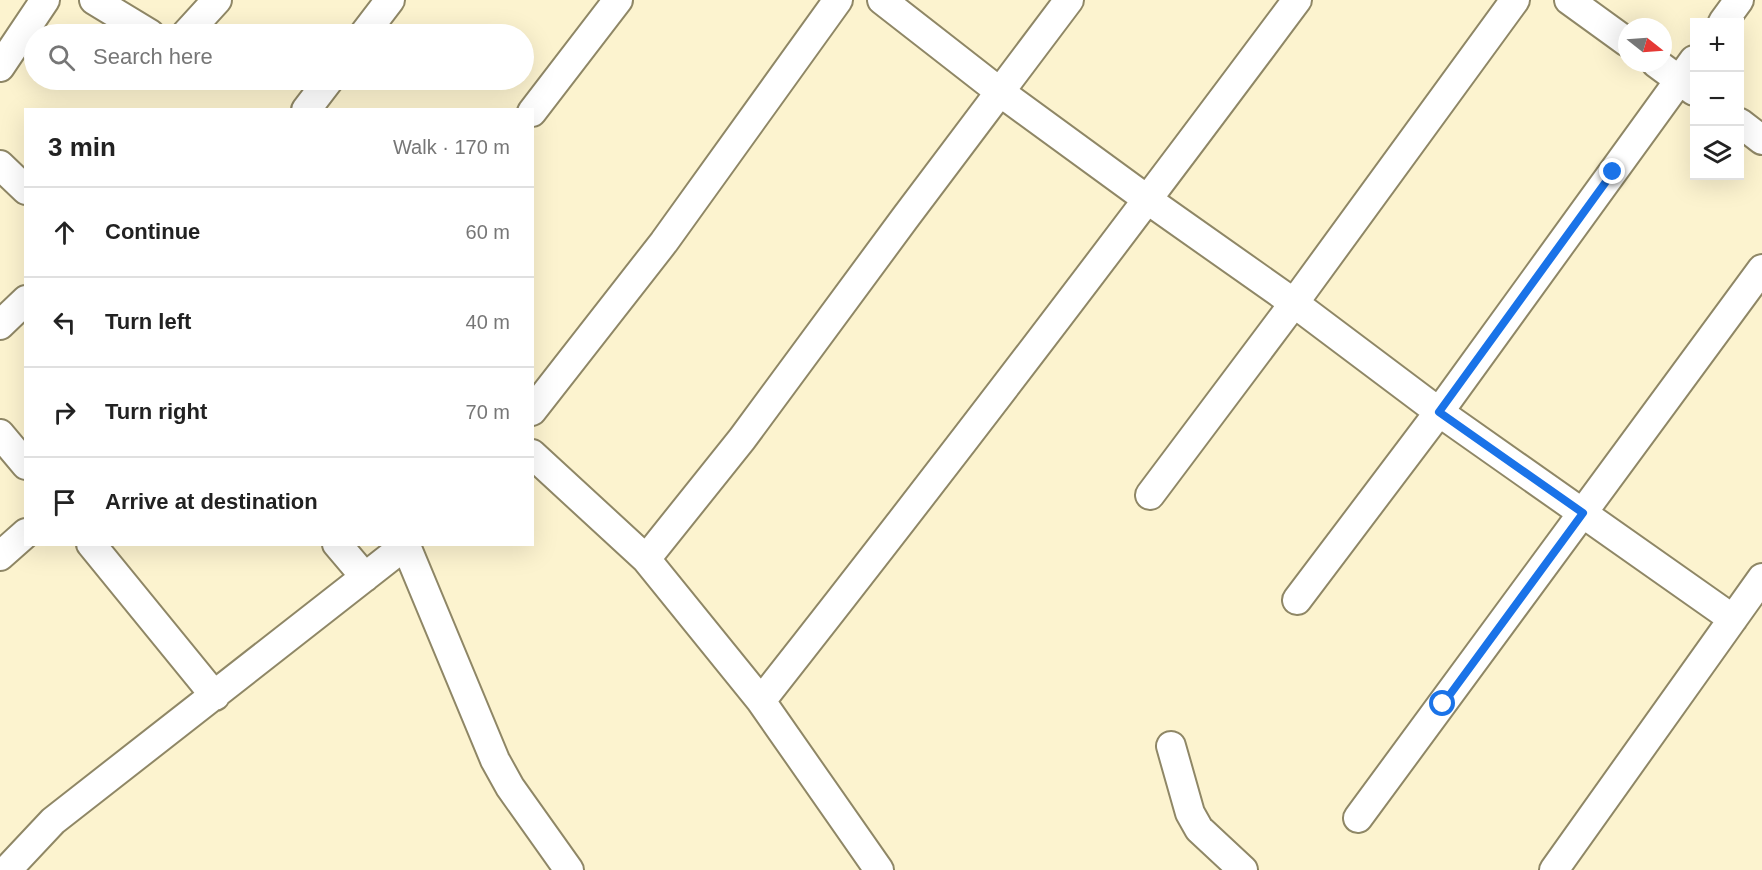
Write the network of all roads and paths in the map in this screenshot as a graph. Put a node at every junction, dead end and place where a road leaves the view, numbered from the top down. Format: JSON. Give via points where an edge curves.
{"nodes":[{"id":1,"x":45,"y":0,"type":"edge"},
{"id":2,"x":94,"y":0,"type":"edge"},
{"id":3,"x":217,"y":0,"type":"edge"},
{"id":4,"x":390,"y":0,"type":"edge"},
{"id":5,"x":618,"y":0,"type":"edge"},
{"id":6,"x":838,"y":0,"type":"edge"},
{"id":7,"x":882,"y":0,"type":"edge"},
{"id":8,"x":1070,"y":0,"type":"edge"},
{"id":9,"x":1298,"y":0,"type":"edge"},
{"id":10,"x":1515,"y":0,"type":"edge"},
{"id":11,"x":1569,"y":0,"type":"edge"},
{"id":12,"x":1740,"y":0,"type":"edge"},
{"id":13,"x":1726,"y":18,"type":"edge"},
{"id":14,"x":29,"y":24,"type":"edge"},
{"id":15,"x":134,"y":24,"type":"edge"},
{"id":16,"x":195,"y":24,"type":"edge"},
{"id":17,"x":372,"y":24,"type":"edge"},
{"id":18,"x":24,"y":31,"type":"edge"},
{"id":19,"x":1618,"y":35,"type":"edge"},
{"id":20,"x":0,"y":67,"type":"edge"},
{"id":21,"x":1672,"y":70,"type":"edge"},
{"id":22,"x":1690,"y":77,"type":"edge"},
{"id":23,"x":321,"y":90,"type":"edge"},
{"id":24,"x":1000,"y":92,"type":"junction"},
{"id":25,"x":308,"y":108,"type":"edge"},
{"id":26,"x":534,"y":109,"type":"edge"},
{"id":27,"x":1744,"y":126,"type":"edge"},
{"id":28,"x":1762,"y":140,"type":"edge"},
{"id":29,"x":0,"y":165,"type":"edge"},
{"id":30,"x":24,"y":188,"type":"edge"},
{"id":31,"x":1148,"y":200,"type":"junction"},
{"id":32,"x":1762,"y":269,"type":"edge"},
{"id":33,"x":24,"y":302,"type":"edge"},
{"id":34,"x":1294,"y":303,"type":"junction"},
{"id":35,"x":0,"y":325,"type":"edge"},
{"id":36,"x":534,"y":408,"type":"edge"},
{"id":37,"x":1439,"y":412,"type":"junction"},
{"id":38,"x":0,"y":434,"type":"edge"},
{"id":39,"x":534,"y":456,"type":"edge"},
{"id":40,"x":24,"y":463,"type":"edge"},
{"id":41,"x":1150,"y":495,"type":"dead end"},
{"id":42,"x":1583,"y":513,"type":"junction"},
{"id":43,"x":24,"y":534,"type":"edge"},
{"id":44,"x":93,"y":546,"type":"edge"},
{"id":45,"x":339,"y":546,"type":"edge"},
{"id":46,"x":405,"y":546,"type":"edge"},
{"id":47,"x":406,"y":546,"type":"edge"},
{"id":48,"x":0,"y":556,"type":"edge"},
{"id":49,"x":646,"y":559,"type":"junction"},
{"id":50,"x":365,"y":577,"type":"junction"},
{"id":51,"x":1762,"y":578,"type":"edge"},
{"id":52,"x":1297,"y":600,"type":"dead end"},
{"id":53,"x":1733,"y":619,"type":"junction"},
{"id":54,"x":215,"y":696,"type":"junction"},
{"id":55,"x":761,"y":701,"type":"junction"},
{"id":56,"x":1171,"y":746,"type":"dead end"},
{"id":57,"x":1359,"y":818,"type":"dead end"},
{"id":58,"x":8,"y":870,"type":"edge"},
{"id":59,"x":569,"y":870,"type":"edge"},
{"id":60,"x":879,"y":870,"type":"edge"},
{"id":61,"x":1243,"y":870,"type":"edge"},
{"id":62,"x":1554,"y":870,"type":"edge"}],
"edges":[{"from":1,"to":14,"type":"street"},
{"from":2,"to":15,"type":"street"},
{"from":3,"to":16,"type":"street"},
{"from":4,"to":17,"type":"street"},
{"from":5,"to":26,"type":"street"},
{"from":6,"to":36,"type":"street","via":[[664,242]]},
{"from":7,"to":24,"type":"street"},
{"from":8,"to":24,"type":"street"},
{"from":9,"to":31,"type":"street"},
{"from":10,"to":34,"type":"street"},
{"from":11,"to":19,"type":"street"},
{"from":12,"to":13,"type":"street"},
{"from":18,"to":20,"type":"street"},
{"from":21,"to":22,"type":"street"},
{"from":22,"to":37,"type":"street"},
{"from":23,"to":25,"type":"street"},
{"from":24,"to":31,"type":"street"},
{"from":24,"to":49,"type":"street","via":[[742,439]]},
{"from":27,"to":28,"type":"street"},
{"from":29,"to":30,"type":"street"},
{"from":31,"to":34,"type":"street"},
{"from":31,"to":55,"type":"street"},
{"from":32,"to":42,"type":"street"},
{"from":33,"to":35,"type":"street"},
{"from":34,"to":37,"type":"street"},
{"from":34,"to":41,"type":"street"},
{"from":37,"to":42,"type":"street"},
{"from":37,"to":52,"type":"street"},
{"from":38,"to":40,"type":"street"},
{"from":39,"to":49,"type":"street"},
{"from":42,"to":53,"type":"street"},
{"from":42,"to":57,"type":"street"},
{"from":43,"to":48,"type":"street"},
{"from":44,"to":54,"type":"street"},
{"from":45,"to":50,"type":"street"},
{"from":46,"to":50,"type":"street"},
{"from":47,"to":59,"type":"street","via":[[495,760]]},
{"from":49,"to":55,"type":"street"},
{"from":50,"to":54,"type":"street"},
{"from":51,"to":53,"type":"street"},
{"from":53,"to":62,"type":"street"},
{"from":54,"to":58,"type":"street","via":[[53,821]]},
{"from":55,"to":60,"type":"street"},
{"from":56,"to":61,"type":"street","via":[[1190,813],[1199,829]]}]}
